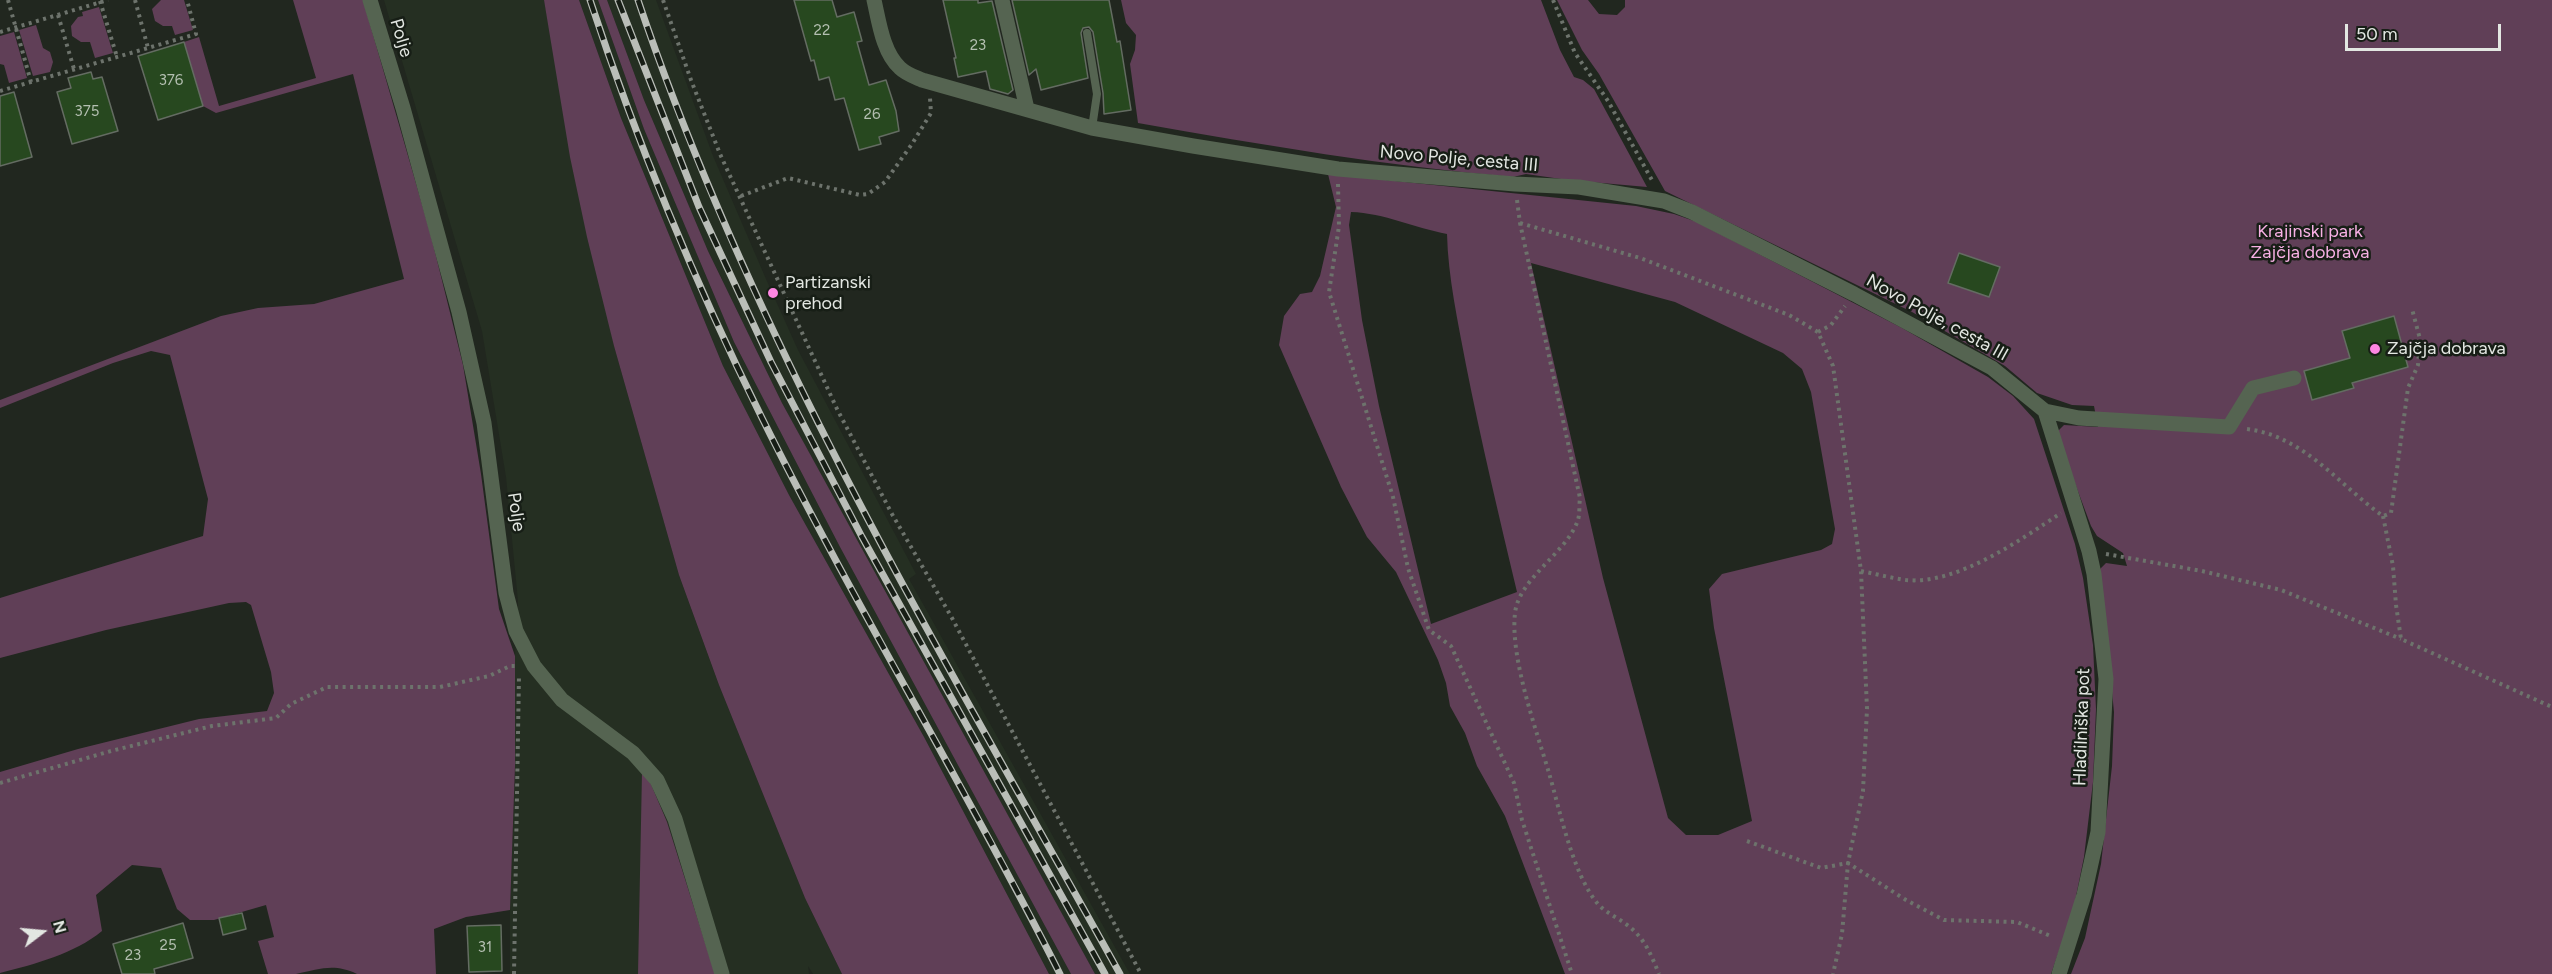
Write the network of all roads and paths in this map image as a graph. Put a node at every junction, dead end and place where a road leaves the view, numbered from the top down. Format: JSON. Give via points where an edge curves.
{"nodes":[{"id":1,"x":8,"y":0,"type":"edge"},
{"id":2,"x":108,"y":0,"type":"edge"},
{"id":3,"x":135,"y":0,"type":"edge"},
{"id":4,"x":187,"y":0,"type":"edge"},
{"id":5,"x":370,"y":0,"type":"edge"},
{"id":6,"x":663,"y":0,"type":"edge"},
{"id":7,"x":874,"y":0,"type":"edge"},
{"id":8,"x":1002,"y":0,"type":"edge"},
{"id":9,"x":1552,"y":0,"type":"edge"},
{"id":10,"x":100,"y":1,"type":"edge"},
{"id":11,"x":58,"y":15,"type":"junction"},
{"id":12,"x":16,"y":27,"type":"junction"},
{"id":13,"x":0,"y":32,"type":"edge"},
{"id":14,"x":1087,"y":33,"type":"dead end"},
{"id":15,"x":148,"y":48,"type":"junction"},
{"id":16,"x":117,"y":57,"type":"junction"},
{"id":17,"x":74,"y":69,"type":"junction"},
{"id":18,"x":922,"y":80,"type":"junction"},
{"id":19,"x":31,"y":82,"type":"junction"},
{"id":20,"x":0,"y":91,"type":"edge"},
{"id":21,"x":1027,"y":109,"type":"junction"},
{"id":22,"x":1092,"y":128,"type":"junction"},
{"id":23,"x":1338,"y":169,"type":"junction"},
{"id":24,"x":1515,"y":184,"type":"junction"},
{"id":25,"x":741,"y":196,"type":"junction"},
{"id":26,"x":1664,"y":201,"type":"junction"},
{"id":27,"x":1520,"y":223,"type":"junction"},
{"id":28,"x":1854,"y":294,"type":"junction"},
{"id":29,"x":2412,"y":309,"type":"dead end"},
{"id":30,"x":1818,"y":332,"type":"junction"},
{"id":31,"x":2294,"y":378,"type":"dead end"},
{"id":32,"x":2045,"y":411,"type":"junction"},
{"id":33,"x":2229,"y":427,"type":"junction"},
{"id":34,"x":2074,"y":504,"type":"junction"},
{"id":35,"x":2383,"y":516,"type":"junction"},
{"id":36,"x":2089,"y":551,"type":"junction"},
{"id":37,"x":1861,"y":571,"type":"junction"},
{"id":38,"x":2401,"y":639,"type":"junction"},
{"id":39,"x":520,"y":641,"type":"junction"},
{"id":40,"x":519,"y":666,"type":"junction"},
{"id":41,"x":2552,"y":707,"type":"edge"},
{"id":42,"x":0,"y":783,"type":"edge"},
{"id":43,"x":1747,"y":842,"type":"dead end"},
{"id":44,"x":1848,"y":863,"type":"junction"},
{"id":45,"x":2070,"y":944,"type":"junction"},
{"id":46,"x":514,"y":974,"type":"edge"},
{"id":47,"x":722,"y":974,"type":"edge"},
{"id":48,"x":1141,"y":974,"type":"edge"},
{"id":49,"x":1572,"y":974,"type":"edge"},
{"id":50,"x":1659,"y":974,"type":"edge"},
{"id":51,"x":1833,"y":974,"type":"edge"},
{"id":52,"x":2059,"y":974,"type":"edge"}],
"edges":[{"from":1,"to":12,"type":"path"},
{"from":2,"to":10,"type":"path"},
{"from":3,"to":15,"type":"path"},
{"from":4,"to":15,"type":"path","via":[[196,34]]},
{"from":5,"to":39,"type":"street","name":"Polje","via":[[459,312],[484,423],[506,593]]},
{"from":6,"to":25,"type":"path","via":[[720,154]]},
{"from":7,"to":18,"type":"street","name":"Novo Polje, cesta III","via":[[894,61]]},
{"from":8,"to":21,"type":"street"},
{"from":9,"to":26,"type":"path","via":[[1575,53],[1608,101]]},
{"from":10,"to":11,"type":"path"},
{"from":10,"to":16,"type":"path"},
{"from":11,"to":12,"type":"path"},
{"from":11,"to":17,"type":"path"},
{"from":12,"to":13,"type":"path"},
{"from":12,"to":19,"type":"path"},
{"from":14,"to":22,"type":"lane","via":[[1097,94]]},
{"from":15,"to":16,"type":"path"},
{"from":16,"to":17,"type":"path"},
{"from":17,"to":19,"type":"path"},
{"from":18,"to":21,"type":"street","name":"Novo Polje, cesta III"},
{"from":18,"to":25,"type":"path","via":[[931,113],[885,182],[875,190],[860,195],[788,178]]},
{"from":19,"to":20,"type":"path"},
{"from":21,"to":22,"type":"street","name":"Novo Polje, cesta III"},
{"from":22,"to":23,"type":"street","name":"Novo Polje, cesta III"},
{"from":23,"to":24,"type":"street","name":"Novo Polje, cesta III"},
{"from":23,"to":49,"type":"path","via":[[1340,226],[1329,292],[1393,497],[1408,568],[1429,630],[1451,646],[1514,783],[1522,820]]},
{"from":24,"to":26,"type":"street","name":"Novo Polje, cesta III","via":[[1579,187]]},
{"from":24,"to":27,"type":"path"},
{"from":25,"to":48,"type":"path","via":[[837,409]]},
{"from":26,"to":28,"type":"street","name":"Novo Polje, cesta III"},
{"from":27,"to":30,"type":"path","via":[[1640,258],[1789,315]]},
{"from":27,"to":50,"type":"path","via":[[1580,498],[1578,519],[1572,531],[1524,589],[1515,611],[1522,676],[1571,848],[1586,883],[1598,905],[1631,928],[1648,946]]},
{"from":28,"to":30,"type":"path","via":[[1831,325]]},
{"from":28,"to":32,"type":"street","name":"Novo Polje, cesta III","via":[[1992,368]]},
{"from":29,"to":35,"type":"path","via":[[2420,339],[2418,365],[2408,388],[2395,501],[2391,513]]},
{"from":30,"to":37,"type":"path","via":[[1833,366]]},
{"from":31,"to":33,"type":"street","via":[[2253,388]]},
{"from":32,"to":33,"type":"street","via":[[2079,418]]},
{"from":32,"to":34,"type":"street","name":"Hladilniška pot"},
{"from":33,"to":35,"type":"path","via":[[2262,431],[2297,446]]},
{"from":34,"to":36,"type":"street","name":"Hladilniška pot"},
{"from":34,"to":37,"type":"path","via":[[1971,566],[1951,573],[1908,580]]},
{"from":35,"to":38,"type":"path","via":[[2394,566]]},
{"from":36,"to":38,"type":"path","via":[[2281,590]]},
{"from":36,"to":45,"type":"street","name":"Hladilniška pot","via":[[2106,680],[2098,832]]},
{"from":37,"to":44,"type":"path","via":[[1867,721],[1863,791]]},
{"from":38,"to":41,"type":"path"},
{"from":39,"to":40,"type":"path"},
{"from":39,"to":47,"type":"street","name":"Polje","via":[[534,666],[562,700],[633,753],[657,780],[678,827]]},
{"from":40,"to":42,"type":"path","via":[[440,687],[327,687],[291,704],[276,718],[212,726]]},
{"from":40,"to":46,"type":"path"},
{"from":43,"to":44,"type":"path","via":[[1821,868]]},
{"from":44,"to":45,"type":"path","via":[[1944,920],[2017,922]]},
{"from":44,"to":51,"type":"path","via":[[1842,934]]},
{"from":45,"to":52,"type":"street","name":"Hladilniška pot"}]}
